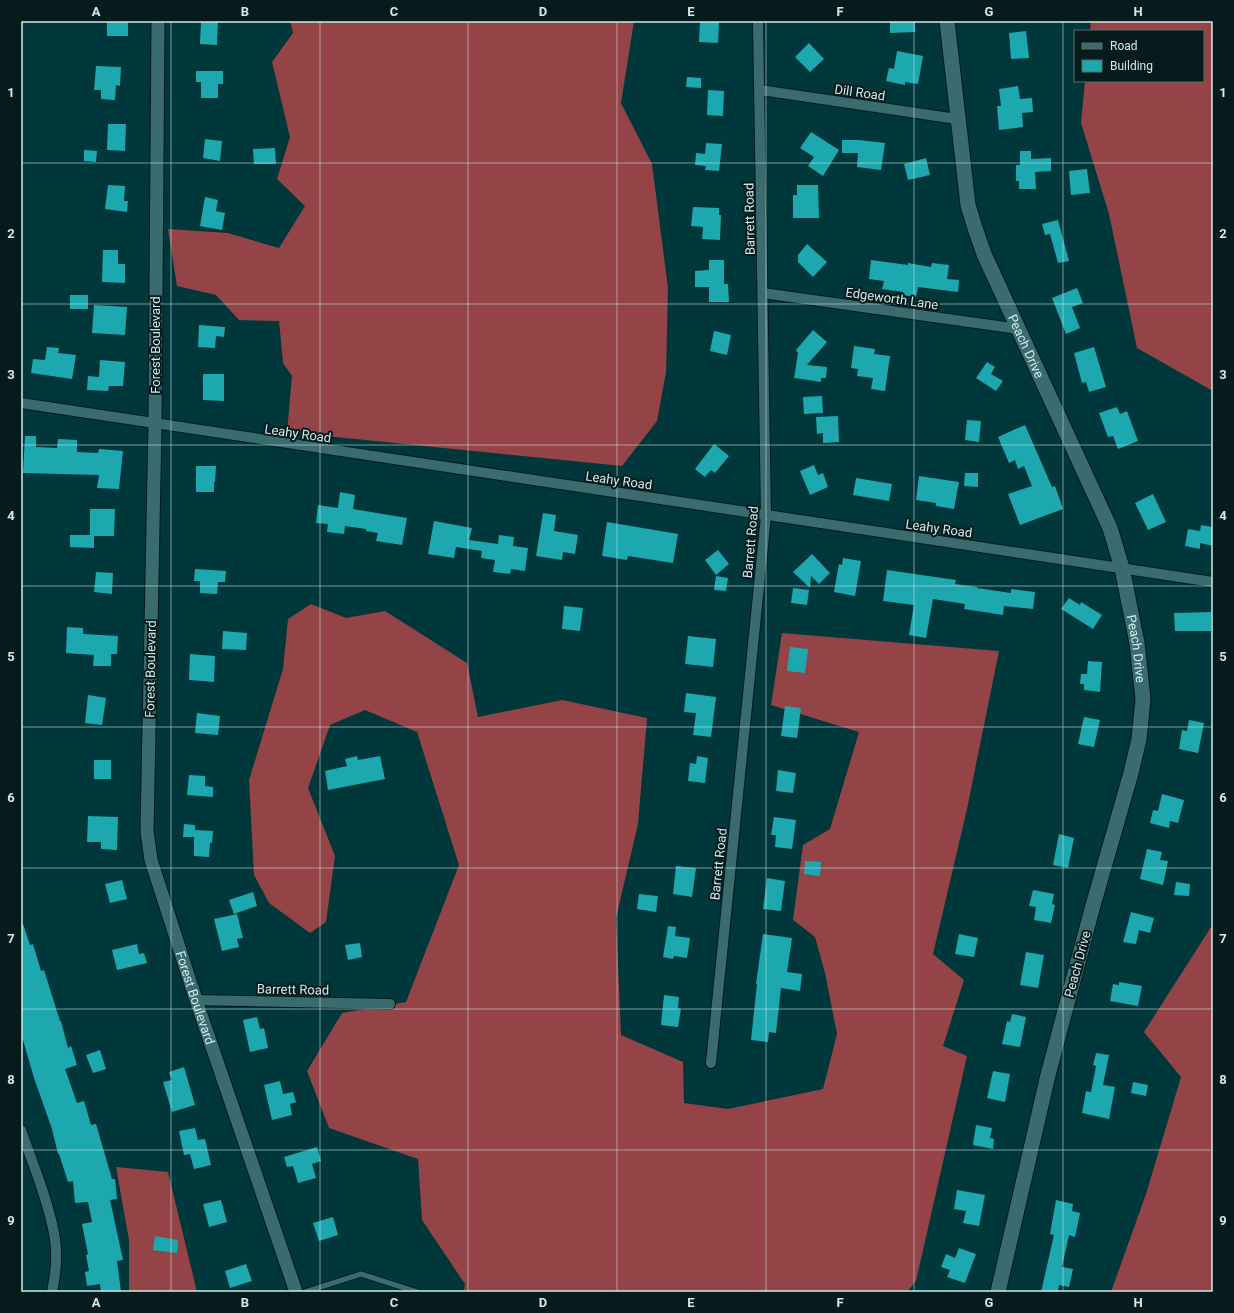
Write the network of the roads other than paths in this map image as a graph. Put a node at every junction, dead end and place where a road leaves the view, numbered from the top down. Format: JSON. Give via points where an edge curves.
{"nodes":[{"id":1,"x":158,"y":21,"type":"edge"},
{"id":2,"x":758,"y":21,"type":"edge"},
{"id":3,"x":947,"y":21,"type":"edge"},
{"id":4,"x":760,"y":90,"type":"junction"},
{"id":5,"x":957,"y":119,"type":"junction"},
{"id":6,"x":763,"y":293,"type":"junction"},
{"id":7,"x":1019,"y":329,"type":"junction"},
{"id":8,"x":21,"y":403,"type":"edge"},
{"id":9,"x":155,"y":424,"type":"junction"},
{"id":10,"x":766,"y":516,"type":"junction"},
{"id":11,"x":1122,"y":568,"type":"junction"},
{"id":12,"x":1213,"y":582,"type":"edge"},
{"id":13,"x":196,"y":1000,"type":"junction"},
{"id":14,"x":390,"y":1004,"type":"dead end"},
{"id":15,"x":712,"y":1063,"type":"dead end"},
{"id":16,"x":21,"y":1130,"type":"edge"},
{"id":17,"x":52,"y":1292,"type":"edge"},
{"id":18,"x":296,"y":1292,"type":"edge"},
{"id":19,"x":305,"y":1292,"type":"edge"},
{"id":20,"x":417,"y":1292,"type":"edge"},
{"id":21,"x":998,"y":1292,"type":"edge"}],
"edges":[{"from":1,"to":9,"type":"street","name":"Forest Boulevard"},
{"from":2,"to":4,"type":"street","name":"Barrett Road"},
{"from":3,"to":5,"type":"main road","name":"Peach Drive"},
{"from":4,"to":5,"type":"street","name":"Dill Road"},
{"from":4,"to":6,"type":"street","name":"Barrett Road"},
{"from":5,"to":7,"type":"main road","name":"Peach Drive","via":[[968,205],[984,254]]},
{"from":6,"to":7,"type":"street","name":"Edgeworth Lane"},
{"from":6,"to":10,"type":"street","name":"Barrett Road"},
{"from":7,"to":11,"type":"main road","name":"Peach Drive","via":[[1110,528]]},
{"from":8,"to":9,"type":"street","name":"Leahy Road"},
{"from":9,"to":10,"type":"street","name":"Leahy Road"},
{"from":9,"to":13,"type":"street","name":"Forest Boulevard","via":[[146,831],[151,860]]},
{"from":10,"to":11,"type":"street","name":"Leahy Road"},
{"from":10,"to":15,"type":"street","name":"Barrett Road"},
{"from":11,"to":12,"type":"street","name":"Leahy Road"},
{"from":11,"to":21,"type":"main road","name":"Peach Drive","via":[[1137,643],[1142,699],[1139,739],[1048,1075]]},
{"from":13,"to":14,"type":"street","name":"Barrett Road"},
{"from":13,"to":18,"type":"street","name":"Forest Boulevard"},
{"from":16,"to":17,"type":"street","via":[[55,1234],[56,1260]]},
{"from":19,"to":20,"type":"lane","via":[[361,1274]]}]}
